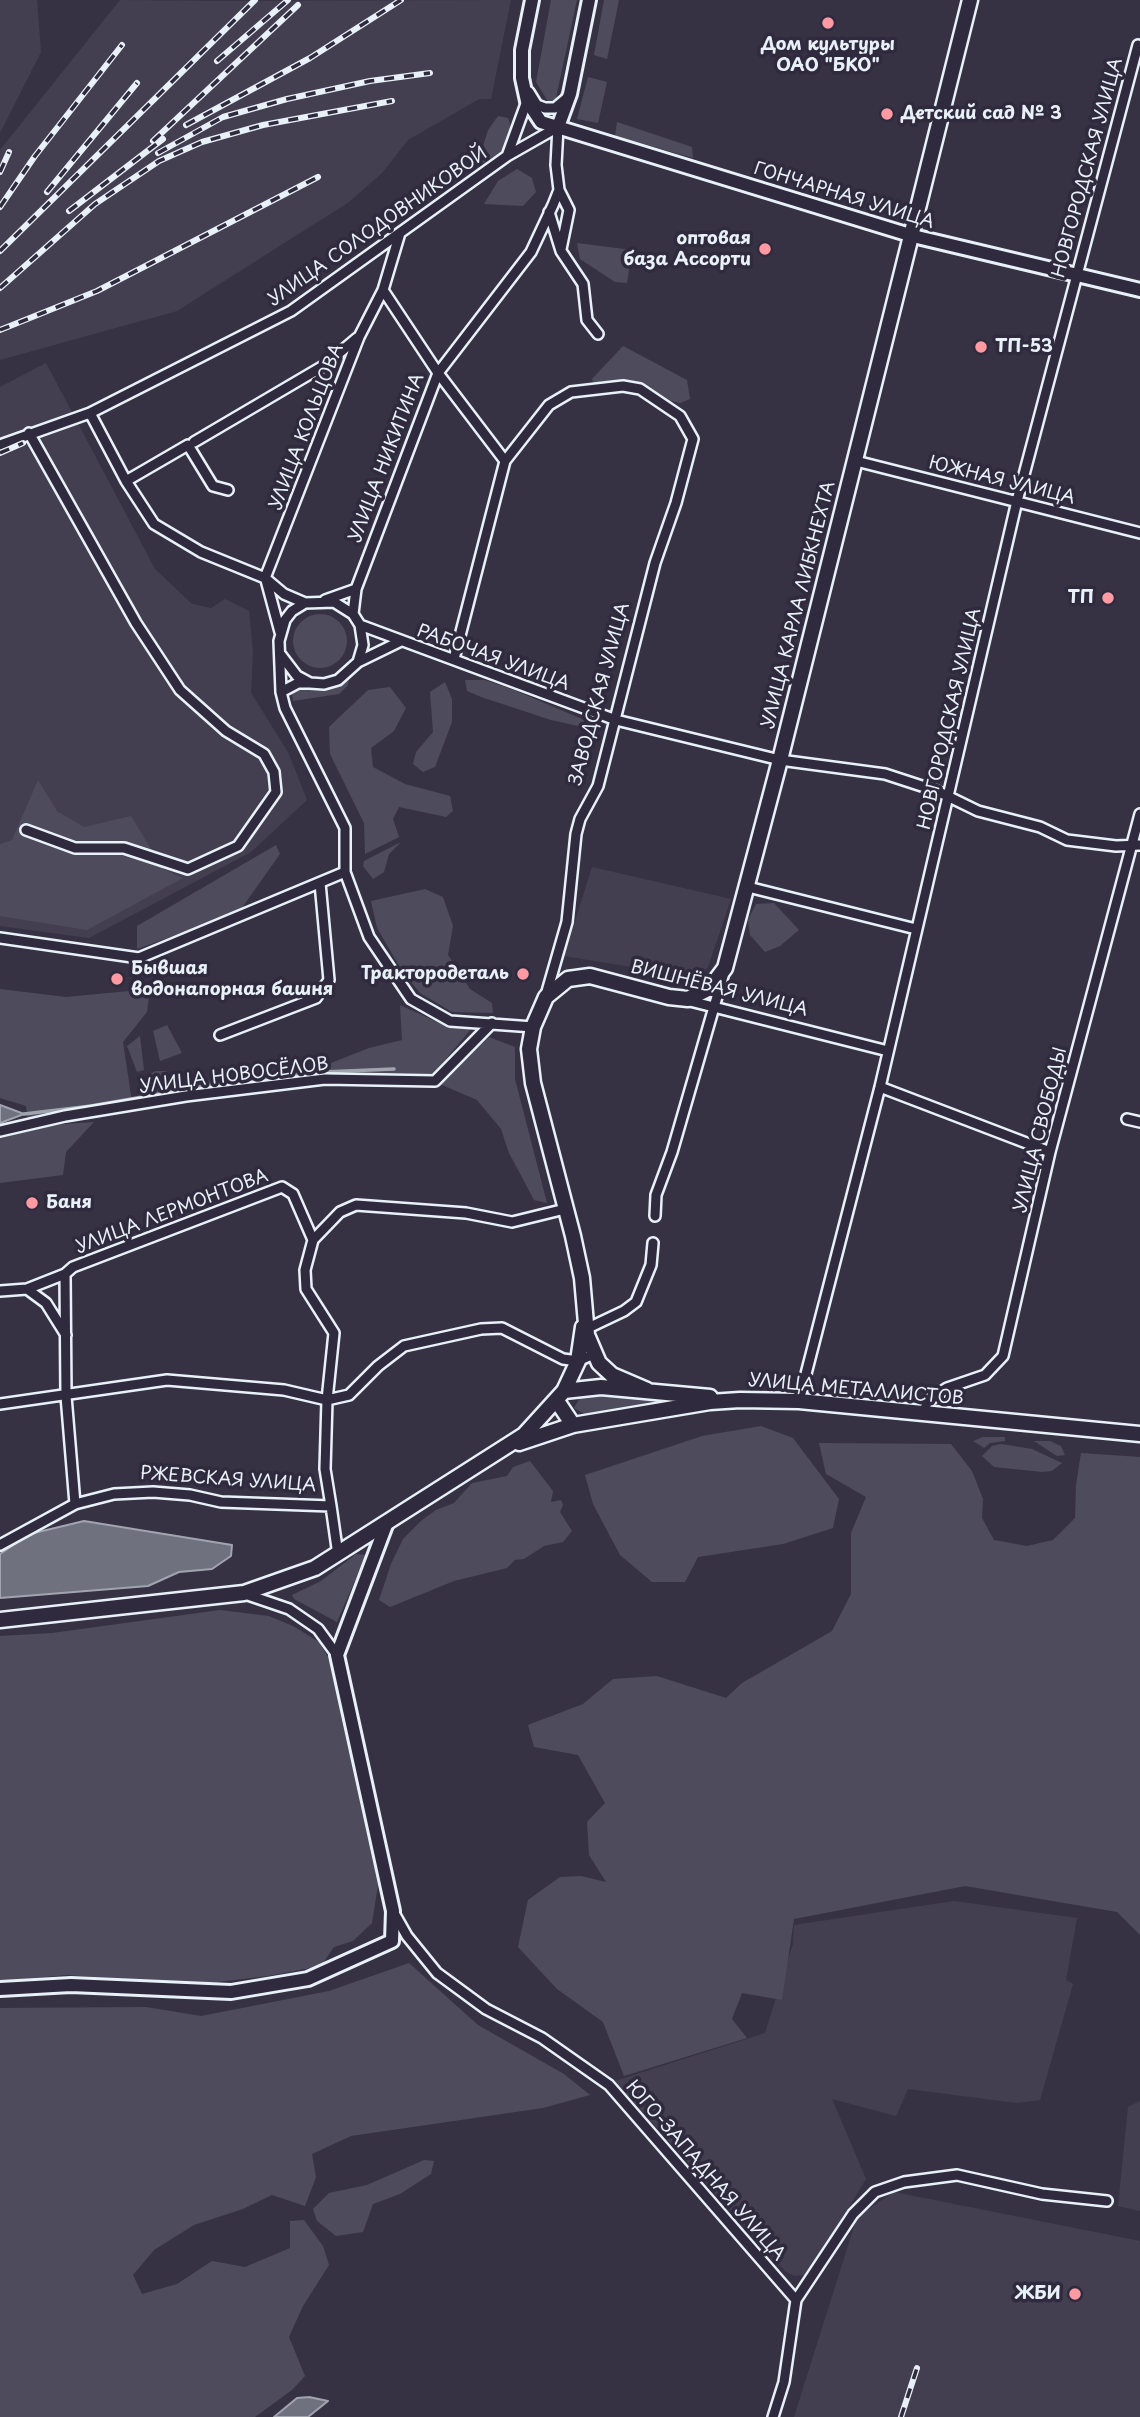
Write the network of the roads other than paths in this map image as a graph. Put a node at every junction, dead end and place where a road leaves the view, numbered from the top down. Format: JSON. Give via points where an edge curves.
{"nodes":[{"id":1,"x":532,"y":0,"type":"edge"},
{"id":2,"x":589,"y":0,"type":"edge"},
{"id":3,"x":970,"y":0,"type":"edge"},
{"id":4,"x":1138,"y":45,"type":"dead end"},
{"id":5,"x":522,"y":78,"type":"junction"},
{"id":6,"x":570,"y":94,"type":"junction"},
{"id":7,"x":527,"y":102,"type":"junction"},
{"id":8,"x":558,"y":127,"type":"junction"},
{"id":9,"x":508,"y":156,"type":"junction"},
{"id":10,"x":559,"y":190,"type":"junction"},
{"id":11,"x":549,"y":212,"type":"junction"},
{"id":12,"x":400,"y":233,"type":"junction"},
{"id":13,"x":913,"y":236,"type":"junction"},
{"id":14,"x":561,"y":251,"type":"junction"},
{"id":15,"x":1075,"y":275,"type":"junction"},
{"id":16,"x":1140,"y":289,"type":"edge"},
{"id":17,"x":383,"y":290,"type":"junction"},
{"id":18,"x":598,"y":334,"type":"dead end"},
{"id":19,"x":359,"y":337,"type":"junction"},
{"id":20,"x":438,"y":373,"type":"junction"},
{"id":21,"x":90,"y":414,"type":"junction"},
{"id":22,"x":29,"y":433,"type":"junction"},
{"id":23,"x":191,"y":443,"type":"junction"},
{"id":24,"x":0,"y":445,"type":"edge"},
{"id":25,"x":505,"y":461,"type":"junction"},
{"id":26,"x":856,"y":461,"type":"junction"},
{"id":27,"x":126,"y":481,"type":"junction"},
{"id":28,"x":228,"y":490,"type":"dead end"},
{"id":29,"x":1017,"y":501,"type":"junction"},
{"id":30,"x":1140,"y":533,"type":"edge"},
{"id":31,"x":265,"y":578,"type":"junction"},
{"id":32,"x":356,"y":589,"type":"junction"},
{"id":33,"x":324,"y":600,"type":"junction"},
{"id":34,"x":305,"y":603,"type":"junction"},
{"id":35,"x":353,"y":614,"type":"junction"},
{"id":36,"x":360,"y":625,"type":"junction"},
{"id":37,"x":280,"y":632,"type":"junction"},
{"id":38,"x":401,"y":641,"type":"junction"},
{"id":39,"x":281,"y":655,"type":"junction"},
{"id":40,"x":454,"y":659,"type":"junction"},
{"id":41,"x":358,"y":662,"type":"junction"},
{"id":42,"x":310,"y":682,"type":"junction"},
{"id":43,"x":281,"y":692,"type":"junction"},
{"id":44,"x":616,"y":720,"type":"junction"},
{"id":45,"x":780,"y":760,"type":"junction"},
{"id":46,"x":948,"y":796,"type":"junction"},
{"id":47,"x":1140,"y":814,"type":"edge"},
{"id":48,"x":26,"y":830,"type":"dead end"},
{"id":49,"x":1136,"y":844,"type":"edge"},
{"id":50,"x":345,"y":872,"type":"junction"},
{"id":51,"x":320,"y":883,"type":"junction"},
{"id":52,"x":748,"y":887,"type":"junction"},
{"id":53,"x":916,"y":929,"type":"junction"},
{"id":54,"x":0,"y":938,"type":"edge"},
{"id":55,"x":725,"y":968,"type":"junction"},
{"id":56,"x":546,"y":997,"type":"junction"},
{"id":57,"x":681,"y":999,"type":"junction"},
{"id":58,"x":714,"y":1007,"type":"junction"},
{"id":59,"x":492,"y":1023,"type":"junction"},
{"id":60,"x":533,"y":1027,"type":"junction"},
{"id":61,"x":220,"y":1035,"type":"dead end"},
{"id":62,"x":888,"y":1051,"type":"junction"},
{"id":63,"x":880,"y":1087,"type":"junction"},
{"id":64,"x":1127,"y":1119,"type":"dead end"},
{"id":65,"x":1140,"y":1122,"type":"edge"},
{"id":66,"x":0,"y":1131,"type":"edge"},
{"id":67,"x":1050,"y":1152,"type":"junction"},
{"id":68,"x":565,"y":1209,"type":"junction"},
{"id":69,"x":655,"y":1216,"type":"dead end"},
{"id":70,"x":313,"y":1240,"type":"junction"},
{"id":71,"x":653,"y":1243,"type":"dead end"},
{"id":72,"x":65,"y":1274,"type":"junction"},
{"id":73,"x":27,"y":1289,"type":"junction"},
{"id":74,"x":0,"y":1290,"type":"edge"},
{"id":75,"x":585,"y":1330,"type":"junction"},
{"id":76,"x":66,"y":1335,"type":"junction"},
{"id":77,"x":594,"y":1354,"type":"junction"},
{"id":78,"x":578,"y":1361,"type":"junction"},
{"id":79,"x":647,"y":1390,"type":"junction"},
{"id":80,"x":66,"y":1396,"type":"junction"},
{"id":81,"x":560,"y":1396,"type":"junction"},
{"id":82,"x":327,"y":1400,"type":"junction"},
{"id":83,"x":740,"y":1400,"type":"junction"},
{"id":84,"x":799,"y":1401,"type":"junction"},
{"id":85,"x":0,"y":1404,"type":"edge"},
{"id":86,"x":924,"y":1413,"type":"junction"},
{"id":87,"x":573,"y":1425,"type":"junction"},
{"id":88,"x":1140,"y":1434,"type":"edge"},
{"id":89,"x":493,"y":1457,"type":"junction"},
{"id":90,"x":75,"y":1504,"type":"junction"},
{"id":91,"x":331,"y":1506,"type":"junction"},
{"id":92,"x":386,"y":1525,"type":"junction"},
{"id":93,"x":0,"y":1545,"type":"edge"},
{"id":94,"x":338,"y":1555,"type":"junction"},
{"id":95,"x":244,"y":1593,"type":"junction"},
{"id":96,"x":0,"y":1620,"type":"edge"},
{"id":97,"x":337,"y":1655,"type":"junction"},
{"id":98,"x":393,"y":1911,"type":"junction"},
{"id":99,"x":407,"y":1936,"type":"junction"},
{"id":100,"x":392,"y":1941,"type":"junction"},
{"id":101,"x":0,"y":1989,"type":"edge"},
{"id":102,"x":1107,"y":2202,"type":"dead end"},
{"id":103,"x":796,"y":2300,"type":"junction"},
{"id":104,"x":773,"y":2417,"type":"edge"}],
"edges":[{"from":1,"to":5,"type":"street","via":[[522,50]]},
{"from":2,"to":6,"type":"street","name":"УЛИЦА НИКИТИНА"},
{"from":3,"to":13,"type":"main road","name":"УЛИЦА КАРЛА ЛИБКНЕХТА"},
{"from":4,"to":15,"type":"street","name":"НОВГОРОДСКАЯ УЛИЦА"},
{"from":5,"to":6,"type":"street","via":[[531,96],[545,108],[555,108]]},
{"from":5,"to":7,"type":"street"},
{"from":6,"to":8,"type":"street","name":"УЛИЦА НИКИТИНА"},
{"from":7,"to":8,"type":"street","name":"ГОНЧАРНАЯ УЛИЦА","via":[[541,122]]},
{"from":7,"to":9,"type":"street"},
{"from":8,"to":9,"type":"street","name":"УЛИЦА СОЛОДОВНИКОВОЙ"},
{"from":8,"to":10,"type":"street","name":"УЛИЦА НИКИТИНА"},
{"from":8,"to":13,"type":"street","name":"ГОНЧАРНАЯ УЛИЦА"},
{"from":9,"to":12,"type":"street","name":"УЛИЦА СОЛОДОВНИКОВОЙ"},
{"from":10,"to":11,"type":"street","name":"УЛИЦА НИКИТИНА"},
{"from":10,"to":14,"type":"street","via":[[569,210]]},
{"from":11,"to":14,"type":"street"},
{"from":11,"to":20,"type":"street","name":"УЛИЦА НИКИТИНА","via":[[531,252]]},
{"from":12,"to":17,"type":"street","name":"УЛИЦА КОЛЬЦОВА"},
{"from":12,"to":21,"type":"street","name":"УЛИЦА СОЛОДОВНИКОВОЙ","via":[[291,311]]},
{"from":13,"to":15,"type":"street","name":"ГОНЧАРНАЯ УЛИЦА"},
{"from":13,"to":26,"type":"main road","name":"УЛИЦА КАРЛА ЛИБКНЕХТА"},
{"from":14,"to":18,"type":"street","via":[[583,284],[587,320]]},
{"from":15,"to":16,"type":"street","name":"ГОНЧАРНАЯ УЛИЦА"},
{"from":15,"to":29,"type":"street","name":"НОВГОРОДСКАЯ УЛИЦА"},
{"from":17,"to":19,"type":"street","name":"УЛИЦА КОЛЬЦОВА"},
{"from":17,"to":20,"type":"street"},
{"from":19,"to":23,"type":"street","via":[[325,365]]},
{"from":19,"to":31,"type":"street","name":"УЛИЦА КОЛЬЦОВА"},
{"from":20,"to":25,"type":"street"},
{"from":20,"to":32,"type":"street","name":"УЛИЦА НИКИТИНА"},
{"from":21,"to":22,"type":"street","name":"УЛИЦА СОЛОДОВНИКОВОЙ"},
{"from":21,"to":27,"type":"street"},
{"from":22,"to":24,"type":"street","name":"УЛИЦА СОЛОДОВНИКОВОЙ"},
{"from":22,"to":48,"type":"street","via":[[136,623],[180,690],[226,731],[264,754],[274,772],[276,792],[238,846],[188,869],[124,848],[75,848]]},
{"from":23,"to":27,"type":"street"},
{"from":23,"to":28,"type":"street","via":[[213,486]]},
{"from":25,"to":40,"type":"street"},
{"from":25,"to":44,"type":"street","name":"ЗАВОДСКАЯ УЛИЦА","via":[[549,405],[571,392],[623,386],[640,389],[680,416],[693,439],[655,563]]},
{"from":26,"to":29,"type":"street","name":"ЮЖНАЯ УЛИЦА"},
{"from":26,"to":45,"type":"main road","name":"УЛИЦА КАРЛА ЛИБКНЕХТА"},
{"from":27,"to":31,"type":"street","via":[[154,524],[201,552]]},
{"from":29,"to":30,"type":"street","name":"ЮЖНАЯ УЛИЦА"},
{"from":29,"to":46,"type":"street","name":"НОВГОРОДСКАЯ УЛИЦА"},
{"from":31,"to":34,"type":"street"},
{"from":31,"to":37,"type":"street"},
{"from":32,"to":33,"type":"street"},
{"from":32,"to":35,"type":"street","name":"УЛИЦА НИКИТИНА"},
{"from":33,"to":34,"type":"street"},
{"from":33,"to":35,"type":"street"},
{"from":34,"to":37,"type":"street","via":[[292,611]]},
{"from":35,"to":36,"type":"street"},
{"from":36,"to":38,"type":"street","name":"РАБОЧАЯ УЛИЦА"},
{"from":36,"to":41,"type":"street","via":[[363,645]]},
{"from":37,"to":39,"type":"street"},
{"from":38,"to":40,"type":"street","name":"РАБОЧАЯ УЛИЦА"},
{"from":38,"to":41,"type":"street"},
{"from":39,"to":42,"type":"street","via":[[297,676]]},
{"from":39,"to":43,"type":"street"},
{"from":40,"to":44,"type":"street","name":"РАБОЧАЯ УЛИЦА"},
{"from":41,"to":42,"type":"street","via":[[338,680]]},
{"from":42,"to":43,"type":"street"},
{"from":43,"to":50,"type":"street","via":[[345,828]]},
{"from":44,"to":45,"type":"street","name":"РАБОЧАЯ УЛИЦА"},
{"from":44,"to":56,"type":"street","name":"ЗАВОДСКАЯ УЛИЦА","via":[[598,786],[576,834],[567,922]]},
{"from":45,"to":46,"type":"street","name":"РАБОЧАЯ УЛИЦА","via":[[885,774]]},
{"from":45,"to":52,"type":"main road","name":"УЛИЦА КАРЛА ЛИБКНЕХТА"},
{"from":46,"to":49,"type":"street","name":"РАБОЧАЯ УЛИЦА","via":[[978,811],[1040,827],[1067,840]]},
{"from":46,"to":53,"type":"street","name":"НОВГОРОДСКАЯ УЛИЦА"},
{"from":47,"to":49,"type":"street","name":"УЛИЦА СВОБОДЫ"},
{"from":49,"to":67,"type":"street","name":"УЛИЦА СВОБОДЫ"},
{"from":50,"to":51,"type":"street"},
{"from":50,"to":59,"type":"street","via":[[369,937],[411,999],[450,1021]]},
{"from":51,"to":54,"type":"street","via":[[139,958]]},
{"from":51,"to":61,"type":"street","via":[[329,980],[317,998]]},
{"from":52,"to":53,"type":"street"},
{"from":52,"to":55,"type":"main road","name":"УЛИЦА КАРЛА ЛИБКНЕХТА"},
{"from":53,"to":62,"type":"street","name":"НОВГОРОДСКАЯ УЛИЦА"},
{"from":55,"to":57,"type":"main road","via":[[703,993]]},
{"from":55,"to":58,"type":"street","name":"УЛИЦА КАРЛА ЛИБКНЕХТА"},
{"from":56,"to":57,"type":"main road","name":"ВИШНЁВАЯ УЛИЦА","via":[[561,982],[590,976]]},
{"from":56,"to":60,"type":"main road","name":"ЗАВОДСКАЯ УЛИЦА"},
{"from":57,"to":58,"type":"street","name":"ВИШНЁВАЯ УЛИЦА"},
{"from":58,"to":62,"type":"street","name":"ВИШНЁВАЯ УЛИЦА"},
{"from":58,"to":69,"type":"street","name":"УЛИЦА КАРЛА ЛИБКНЕХТА","via":[[673,1152],[656,1195]]},
{"from":59,"to":60,"type":"street"},
{"from":59,"to":66,"type":"street","name":"УЛИЦА НОВОСЁЛОВ","via":[[435,1081],[325,1079],[186,1096]]},
{"from":60,"to":68,"type":"main road","name":"ЗАВОДСКАЯ УЛИЦА","via":[[533,1083]]},
{"from":62,"to":63,"type":"street","name":"НОВГОРОДСКАЯ УЛИЦА"},
{"from":63,"to":67,"type":"street"},
{"from":63,"to":84,"type":"street","name":"НОВГОРОДСКАЯ УЛИЦА"},
{"from":64,"to":65,"type":"street"},
{"from":67,"to":86,"type":"street","name":"УЛИЦА СВОБОДЫ","via":[[1003,1356],[985,1375],[947,1388],[927,1402]]},
{"from":68,"to":70,"type":"street","via":[[512,1222],[466,1213],[356,1205],[340,1212]]},
{"from":68,"to":75,"type":"main road","name":"ЗАВОДСКАЯ УЛИЦА","via":[[582,1279]]},
{"from":70,"to":72,"type":"street","name":"УЛИЦА ЛЕРМОНТОВА","via":[[293,1194],[282,1187],[72,1267]]},
{"from":70,"to":82,"type":"street","via":[[305,1270],[306,1289],[334,1334]]},
{"from":71,"to":75,"type":"street","via":[[651,1265],[636,1302]]},
{"from":72,"to":73,"type":"street","name":"УЛИЦА ЛЕРМОНТОВА"},
{"from":72,"to":76,"type":"street"},
{"from":73,"to":74,"type":"street","name":"УЛИЦА ЛЕРМОНТОВА"},
{"from":73,"to":76,"type":"street","via":[[46,1303]]},
{"from":75,"to":77,"type":"main road"},
{"from":75,"to":78,"type":"main road"},
{"from":76,"to":80,"type":"street"},
{"from":77,"to":78,"type":"street"},
{"from":77,"to":79,"type":"main road","via":[[612,1375]]},
{"from":78,"to":81,"type":"main road"},
{"from":78,"to":82,"type":"street","via":[[550,1354],[502,1328],[481,1329],[404,1346],[349,1395]]},
{"from":79,"to":81,"type":"main road","via":[[600,1387]]},
{"from":79,"to":83,"type":"main road"},
{"from":80,"to":82,"type":"street","via":[[167,1380],[284,1391]]},
{"from":80,"to":85,"type":"street"},
{"from":80,"to":90,"type":"street"},
{"from":81,"to":87,"type":"main road"},
{"from":81,"to":89,"type":"main road","via":[[524,1435]]},
{"from":82,"to":91,"type":"street","via":[[326,1469]]},
{"from":83,"to":84,"type":"main road","name":"УЛИЦА МЕТАЛЛИСТОВ"},
{"from":83,"to":87,"type":"main road","name":"УЛИЦА МЕТАЛЛИСТОВ"},
{"from":84,"to":86,"type":"main road","name":"УЛИЦА МЕТАЛЛИСТОВ"},
{"from":86,"to":88,"type":"main road","name":"УЛИЦА МЕТАЛЛИСТОВ"},
{"from":87,"to":89,"type":"main road","name":"УЛИЦА МЕТАЛЛИСТОВ"},
{"from":89,"to":92,"type":"main road"},
{"from":90,"to":91,"type":"street","name":"РЖЕВСКАЯ УЛИЦА","via":[[114,1494],[153,1492],[221,1502]]},
{"from":90,"to":93,"type":"street","name":"РЖЕВСКАЯ УЛИЦА"},
{"from":91,"to":94,"type":"street","name":"РЖЕВСКАЯ УЛИЦА"},
{"from":92,"to":94,"type":"main road"},
{"from":92,"to":97,"type":"street"},
{"from":94,"to":95,"type":"main road"},
{"from":95,"to":96,"type":"main road"},
{"from":95,"to":97,"type":"street","via":[[289,1609],[318,1629]]},
{"from":97,"to":98,"type":"street"},
{"from":98,"to":99,"type":"street","name":"ЮГО-ЗАПАДНАЯ УЛИЦА"},
{"from":98,"to":100,"type":"street"},
{"from":99,"to":100,"type":"street"},
{"from":99,"to":103,"type":"street","name":"ЮГО-ЗАПАДНАЯ УЛИЦА","via":[[437,1973],[609,2085]]},
{"from":100,"to":101,"type":"street","via":[[308,1979],[231,1992],[71,1985]]},
{"from":102,"to":103,"type":"street","via":[[1042,2194],[957,2175],[904,2182],[875,2192],[853,2214]]},
{"from":103,"to":104,"type":"street","via":[[784,2382]]}]}
